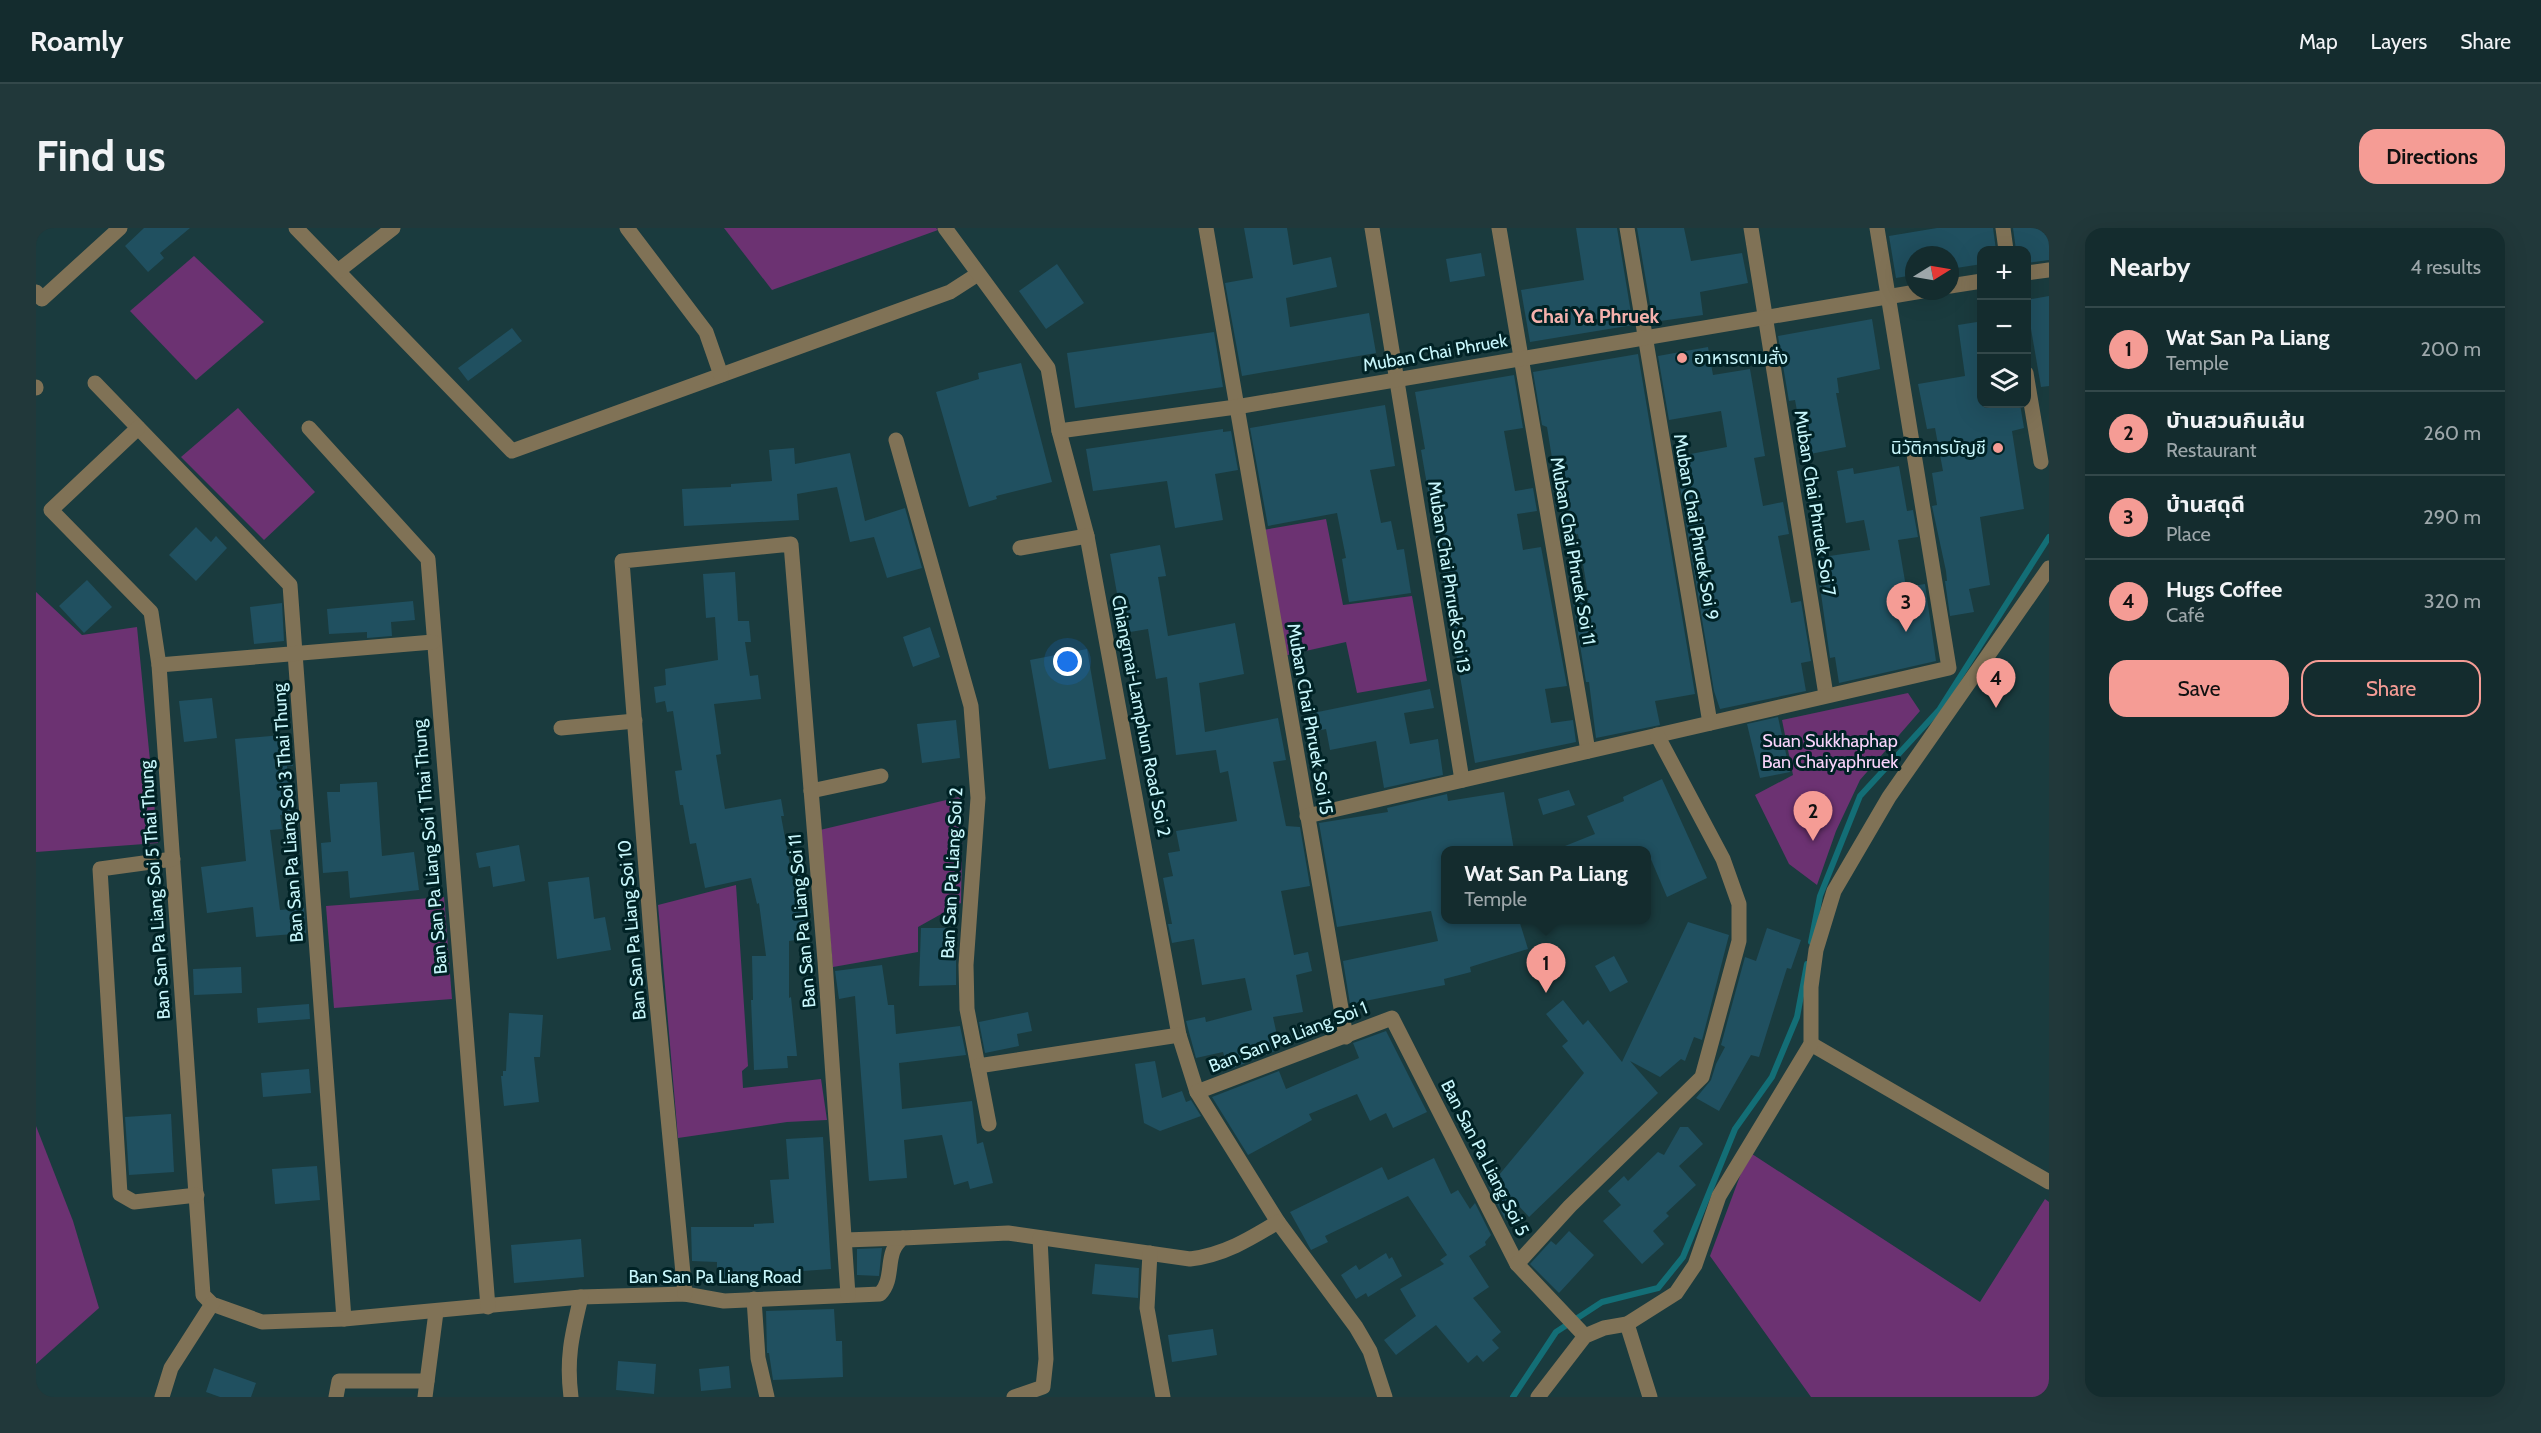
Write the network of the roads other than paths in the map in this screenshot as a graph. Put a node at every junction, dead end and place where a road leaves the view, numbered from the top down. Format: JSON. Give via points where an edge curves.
{"nodes":[{"id":1,"x":120,"y":228,"type":"edge"},
{"id":2,"x":296,"y":228,"type":"edge"},
{"id":3,"x":393,"y":228,"type":"edge"},
{"id":4,"x":627,"y":228,"type":"edge"},
{"id":5,"x":945,"y":228,"type":"edge"},
{"id":6,"x":1206,"y":228,"type":"edge"},
{"id":7,"x":1372,"y":228,"type":"edge"},
{"id":8,"x":1499,"y":228,"type":"edge"},
{"id":9,"x":1627,"y":228,"type":"edge"},
{"id":10,"x":1752,"y":228,"type":"edge"},
{"id":11,"x":1877,"y":228,"type":"edge"},
{"id":12,"x":2003,"y":228,"type":"edge"},
{"id":13,"x":2005,"y":246,"type":"edge"},
{"id":14,"x":2049,"y":270,"type":"edge"},
{"id":15,"x":338,"y":272,"type":"junction"},
{"id":16,"x":2031,"y":272,"type":"edge"},
{"id":17,"x":978,"y":274,"type":"junction"},
{"id":18,"x":1977,"y":282,"type":"edge"},
{"id":19,"x":1959,"y":285,"type":"edge"},
{"id":20,"x":36,"y":292,"type":"edge"},
{"id":21,"x":1905,"y":294,"type":"edge"},
{"id":22,"x":1888,"y":297,"type":"junction"},
{"id":23,"x":1766,"y":318,"type":"junction"},
{"id":24,"x":1644,"y":338,"type":"junction"},
{"id":25,"x":1520,"y":359,"type":"junction"},
{"id":26,"x":721,"y":375,"type":"junction"},
{"id":27,"x":1397,"y":380,"type":"junction"},
{"id":28,"x":95,"y":383,"type":"dead end"},
{"id":29,"x":2031,"y":403,"type":"edge"},
{"id":30,"x":1236,"y":407,"type":"junction"},
{"id":31,"x":138,"y":428,"type":"junction"},
{"id":32,"x":309,"y":428,"type":"dead end"},
{"id":33,"x":1059,"y":431,"type":"junction"},
{"id":34,"x":896,"y":440,"type":"dead end"},
{"id":35,"x":2041,"y":462,"type":"dead end"},
{"id":36,"x":1087,"y":536,"type":"junction"},
{"id":37,"x":791,"y":544,"type":"joint"},
{"id":38,"x":1020,"y":548,"type":"dead end"},
{"id":39,"x":2049,"y":568,"type":"edge"},
{"id":40,"x":433,"y":642,"type":"junction"},
{"id":41,"x":296,"y":654,"type":"junction"},
{"id":42,"x":159,"y":665,"type":"junction"},
{"id":43,"x":1826,"y":695,"type":"junction"},
{"id":44,"x":634,"y":721,"type":"junction"},
{"id":45,"x":1710,"y":723,"type":"junction"},
{"id":46,"x":561,"y":728,"type":"dead end"},
{"id":47,"x":1657,"y":735,"type":"junction"},
{"id":48,"x":1588,"y":751,"type":"junction"},
{"id":49,"x":881,"y":776,"type":"dead end"},
{"id":50,"x":1462,"y":780,"type":"junction"},
{"id":51,"x":811,"y":791,"type":"junction"},
{"id":52,"x":1307,"y":816,"type":"junction"},
{"id":53,"x":173,"y":859,"type":"junction"},
{"id":54,"x":1392,"y":1018,"type":"joint"},
{"id":55,"x":1179,"y":1035,"type":"junction"},
{"id":56,"x":1346,"y":1037,"type":"junction"},
{"id":57,"x":1811,"y":1044,"type":"junction"},
{"id":58,"x":978,"y":1065,"type":"junction"},
{"id":59,"x":1197,"y":1092,"type":"junction"},
{"id":60,"x":989,"y":1124,"type":"dead end"},
{"id":61,"x":2049,"y":1182,"type":"edge"},
{"id":62,"x":197,"y":1195,"type":"junction"},
{"id":63,"x":1278,"y":1222,"type":"junction"},
{"id":64,"x":903,"y":1238,"type":"junction"},
{"id":65,"x":1041,"y":1238,"type":"junction"},
{"id":66,"x":845,"y":1240,"type":"junction"},
{"id":67,"x":1150,"y":1253,"type":"junction"},
{"id":68,"x":1517,"y":1264,"type":"junction"},
{"id":69,"x":685,"y":1294,"type":"junction"},
{"id":70,"x":848,"y":1295,"type":"junction"},
{"id":71,"x":581,"y":1297,"type":"junction"},
{"id":72,"x":754,"y":1299,"type":"junction"},
{"id":73,"x":212,"y":1304,"type":"junction"},
{"id":74,"x":488,"y":1307,"type":"junction"},
{"id":75,"x":436,"y":1312,"type":"junction"},
{"id":76,"x":344,"y":1319,"type":"junction"},
{"id":77,"x":1626,"y":1324,"type":"junction"},
{"id":78,"x":1585,"y":1336,"type":"junction"},
{"id":79,"x":426,"y":1389,"type":"edge"},
{"id":80,"x":162,"y":1397,"type":"edge"},
{"id":81,"x":336,"y":1397,"type":"edge"},
{"id":82,"x":571,"y":1397,"type":"edge"},
{"id":83,"x":767,"y":1397,"type":"edge"},
{"id":84,"x":1014,"y":1397,"type":"edge"},
{"id":85,"x":1163,"y":1397,"type":"edge"},
{"id":86,"x":1384,"y":1397,"type":"edge"},
{"id":87,"x":1538,"y":1397,"type":"edge"},
{"id":88,"x":1650,"y":1397,"type":"edge"}],
"edges":[{"from":1,"to":20,"type":"street","via":[[42,299]]},
{"from":2,"to":15,"type":"street"},
{"from":3,"to":15,"type":"street"},
{"from":4,"to":26,"type":"street","via":[[706,332]]},
{"from":5,"to":17,"type":"street","name":"Chiangmai-Lamphun Road Soi 2"},
{"from":6,"to":30,"type":"street","name":"Muban Chai Phruek Soi 15"},
{"from":7,"to":27,"type":"street","name":"Muban Chai Phruek Soi 13"},
{"from":8,"to":25,"type":"street","name":"Muban Chai Phruek Soi 11"},
{"from":9,"to":24,"type":"street","name":"Muban Chai Phruek Soi 9"},
{"from":10,"to":23,"type":"street","name":"Muban Chai Phruek Soi 7"},
{"from":11,"to":22,"type":"street"},
{"from":12,"to":13,"type":"street"},
{"from":14,"to":16,"type":"street"},
{"from":15,"to":26,"type":"street","via":[[512,451]]},
{"from":17,"to":26,"type":"street","via":[[950,292]]},
{"from":17,"to":33,"type":"street","name":"Chiangmai-Lamphun Road Soi 2","via":[[1048,368]]},
{"from":18,"to":19,"type":"street"},
{"from":21,"to":22,"type":"street","name":"Muban Chai Phruek"},
{"from":22,"to":23,"type":"street","name":"Muban Chai Phruek"},
{"from":22,"to":43,"type":"street","via":[[1949,668]]},
{"from":23,"to":24,"type":"street","name":"Muban Chai Phruek"},
{"from":23,"to":43,"type":"street","name":"Muban Chai Phruek Soi 7"},
{"from":24,"to":25,"type":"street","name":"Muban Chai Phruek"},
{"from":24,"to":45,"type":"street","name":"Muban Chai Phruek Soi 9"},
{"from":25,"to":27,"type":"street","name":"Muban Chai Phruek"},
{"from":25,"to":48,"type":"street","name":"Muban Chai Phruek Soi 11"},
{"from":27,"to":30,"type":"street","name":"Muban Chai Phruek"},
{"from":27,"to":50,"type":"street","name":"Muban Chai Phruek Soi 13"},
{"from":28,"to":31,"type":"street","name":"Ban San Pa Liang Soi 3 Thai Thung"},
{"from":29,"to":35,"type":"street"},
{"from":30,"to":33,"type":"street","name":"Muban Chai Phruek"},
{"from":30,"to":52,"type":"street","name":"Muban Chai Phruek Soi 15"},
{"from":31,"to":41,"type":"street","name":"Ban San Pa Liang Soi 3 Thai Thung","via":[[290,585]]},
{"from":31,"to":42,"type":"street","name":"Ban San Pa Liang Soi 5 Thai Thung","via":[[51,510],[151,612]]},
{"from":32,"to":40,"type":"street","name":"Ban San Pa Liang Soi 1 Thai Thung","via":[[428,559]]},
{"from":33,"to":36,"type":"street","name":"Chiangmai-Lamphun Road Soi 2"},
{"from":34,"to":58,"type":"street","name":"Ban San Pa Liang Soi 2","via":[[970,706],[978,798],[966,965],[968,1009]]},
{"from":36,"to":38,"type":"street"},
{"from":36,"to":55,"type":"street","name":"Chiangmai-Lamphun Road Soi 2"},
{"from":37,"to":44,"type":"street","name":"Ban San Pa Liang Soi 10","via":[[622,561]]},
{"from":37,"to":51,"type":"street","name":"Ban San Pa Liang Soi 11"},
{"from":39,"to":57,"type":"street","via":[[1889,797],[1834,891],[1813,969]]},
{"from":40,"to":41,"type":"street"},
{"from":40,"to":74,"type":"street","name":"Ban San Pa Liang Soi 1 Thai Thung"},
{"from":41,"to":42,"type":"street"},
{"from":41,"to":76,"type":"street","name":"Ban San Pa Liang Soi 3 Thai Thung"},
{"from":42,"to":53,"type":"street","name":"Ban San Pa Liang Soi 5 Thai Thung"},
{"from":43,"to":45,"type":"street"},
{"from":44,"to":46,"type":"street"},
{"from":44,"to":69,"type":"street","name":"Ban San Pa Liang Soi 10"},
{"from":45,"to":47,"type":"street"},
{"from":47,"to":48,"type":"street"},
{"from":47,"to":68,"type":"street","via":[[1723,859],[1739,904],[1739,941],[1702,1077],[1570,1206]]},
{"from":48,"to":50,"type":"street"},
{"from":49,"to":51,"type":"street"},
{"from":50,"to":52,"type":"street"},
{"from":51,"to":66,"type":"street","name":"Ban San Pa Liang Soi 11"},
{"from":52,"to":56,"type":"street","name":"Muban Chai Phruek Soi 15"},
{"from":53,"to":62,"type":"street","name":"Ban San Pa Liang Soi 5 Thai Thung"},
{"from":53,"to":62,"type":"street","via":[[100,869],[120,1194],[134,1202]]},
{"from":54,"to":56,"type":"street","name":"Ban San Pa Liang Soi 1"},
{"from":54,"to":68,"type":"street","name":"Ban San Pa Liang Soi 5"},
{"from":55,"to":58,"type":"street"},
{"from":55,"to":59,"type":"street","name":"Chiangmai-Lamphun Road Soi 2"},
{"from":56,"to":59,"type":"street","name":"Ban San Pa Liang Soi 1"},
{"from":57,"to":61,"type":"street"},
{"from":57,"to":77,"type":"street","via":[[1719,1196],[1695,1265],[1676,1293]]},
{"from":58,"to":60,"type":"street","name":"Ban San Pa Liang Soi 2"},
{"from":59,"to":63,"type":"street","name":"Chiangmai-Lamphun Road Soi 2"},
{"from":62,"to":73,"type":"street","name":"Ban San Pa Liang Soi 5 Thai Thung","via":[[203,1295]]},
{"from":63,"to":67,"type":"street","via":[[1239,1246],[1207,1257],[1190,1259]]},
{"from":63,"to":86,"type":"street","name":"Chiangmai-Lamphun Road Soi 2","via":[[1356,1327],[1370,1352]]},
{"from":64,"to":65,"type":"street","via":[[1008,1233]]},
{"from":64,"to":66,"type":"street"},
{"from":64,"to":70,"type":"street","name":"Ban San Pa Liang Road","via":[[891,1250],[884,1291]]},
{"from":65,"to":67,"type":"street"},
{"from":65,"to":84,"type":"street","via":[[1046,1359],[1043,1387]]},
{"from":66,"to":70,"type":"street","name":"Ban San Pa Liang Soi 11"},
{"from":67,"to":85,"type":"street","via":[[1147,1308]]},
{"from":68,"to":78,"type":"street","name":"Ban San Pa Liang Soi 5"},
{"from":69,"to":71,"type":"street","name":"Ban San Pa Liang Road"},
{"from":69,"to":72,"type":"street","name":"Ban San Pa Liang Road","via":[[724,1301]]},
{"from":70,"to":72,"type":"street","name":"Ban San Pa Liang Road"},
{"from":71,"to":74,"type":"street","name":"Ban San Pa Liang Road"},
{"from":71,"to":82,"type":"street","via":[[567,1368]]},
{"from":72,"to":83,"type":"street","via":[[758,1358]]},
{"from":73,"to":76,"type":"street","name":"Ban San Pa Liang Road","via":[[262,1322]]},
{"from":73,"to":80,"type":"street","via":[[171,1368]]},
{"from":74,"to":75,"type":"street","name":"Ban San Pa Liang Road"},
{"from":75,"to":76,"type":"street","name":"Ban San Pa Liang Road"},
{"from":75,"to":79,"type":"street"},
{"from":77,"to":78,"type":"street"},
{"from":77,"to":88,"type":"street"},
{"from":78,"to":87,"type":"street"},
{"from":79,"to":81,"type":"street","via":[[339,1381]]}]}
